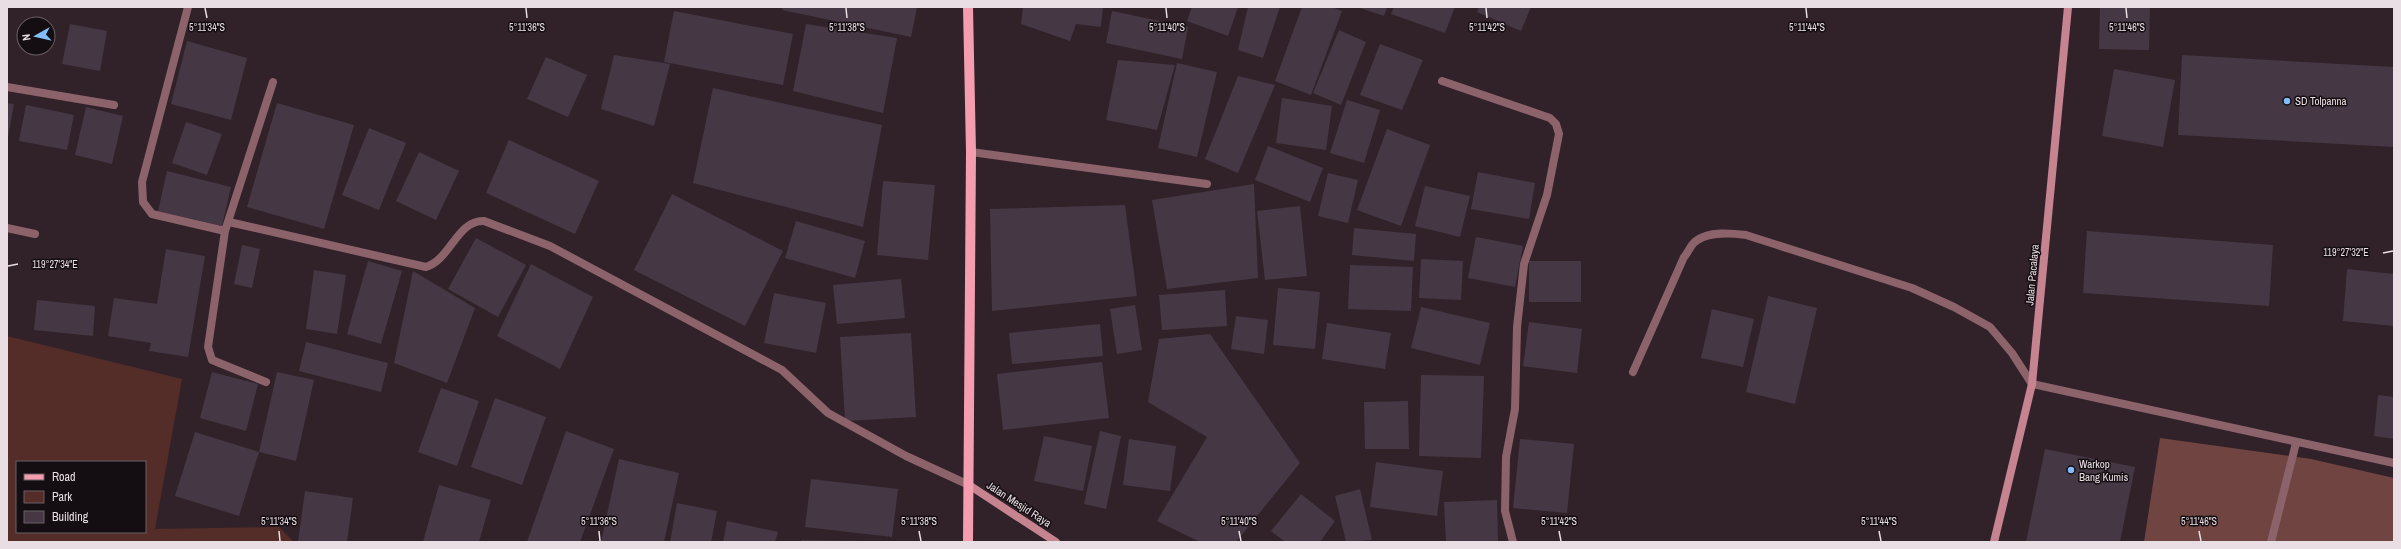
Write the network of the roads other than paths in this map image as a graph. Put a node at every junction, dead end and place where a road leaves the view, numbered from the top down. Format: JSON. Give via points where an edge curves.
{"nodes":[{"id":1,"x":188,"y":7,"type":"edge"},
{"id":2,"x":968,"y":7,"type":"edge"},
{"id":3,"x":2068,"y":7,"type":"edge"},
{"id":4,"x":1442,"y":81,"type":"dead end"},
{"id":5,"x":273,"y":82,"type":"dead end"},
{"id":6,"x":7,"y":86,"type":"edge"},
{"id":7,"x":114,"y":105,"type":"dead end"},
{"id":8,"x":971,"y":152,"type":"junction"},
{"id":9,"x":1207,"y":184,"type":"dead end"},
{"id":10,"x":229,"y":222,"type":"junction"},
{"id":11,"x":7,"y":228,"type":"edge"},
{"id":12,"x":225,"y":231,"type":"junction"},
{"id":13,"x":35,"y":234,"type":"dead end"},
{"id":14,"x":1633,"y":372,"type":"dead end"},
{"id":15,"x":266,"y":382,"type":"dead end"},
{"id":16,"x":2032,"y":384,"type":"junction"},
{"id":17,"x":2296,"y":443,"type":"junction"},
{"id":18,"x":2394,"y":463,"type":"edge"},
{"id":19,"x":969,"y":485,"type":"junction"},
{"id":20,"x":968,"y":542,"type":"edge"},
{"id":21,"x":1056,"y":542,"type":"edge"},
{"id":22,"x":1513,"y":542,"type":"edge"},
{"id":23,"x":1994,"y":542,"type":"edge"},
{"id":24,"x":2271,"y":542,"type":"edge"}],
"edges":[{"from":1,"to":12,"type":"street","via":[[141,193],[143,202],[152,214]]},
{"from":2,"to":8,"type":"main road"},
{"from":3,"to":16,"type":"street","name":"Jalan Pacalaya"},
{"from":4,"to":22,"type":"street","via":[[1550,118],[1556,124],[1559,134],[1547,195],[1524,264],[1517,327],[1515,409],[1506,457],[1505,511]]},
{"from":5,"to":10,"type":"street"},
{"from":6,"to":7,"type":"street"},
{"from":8,"to":9,"type":"street"},
{"from":8,"to":19,"type":"main road"},
{"from":10,"to":12,"type":"street"},
{"from":10,"to":19,"type":"street","via":[[426,267],[439,260],[468,225],[475,221],[484,221],[550,246],[782,370],[828,413],[906,456]]},
{"from":11,"to":13,"type":"street"},
{"from":12,"to":15,"type":"street","via":[[208,347],[212,360]]},
{"from":14,"to":16,"type":"street","via":[[1684,257],[1695,241],[1715,234],[1732,233],[1746,235],[1912,288],[1954,307],[1990,327],[2012,353]]},
{"from":16,"to":17,"type":"street"},
{"from":16,"to":23,"type":"street","name":"Jalan Pacalaya"},
{"from":17,"to":18,"type":"street"},
{"from":17,"to":24,"type":"street"},
{"from":19,"to":20,"type":"main road"},
{"from":19,"to":21,"type":"street","name":"Jalan Mesjid Raya"}]}
